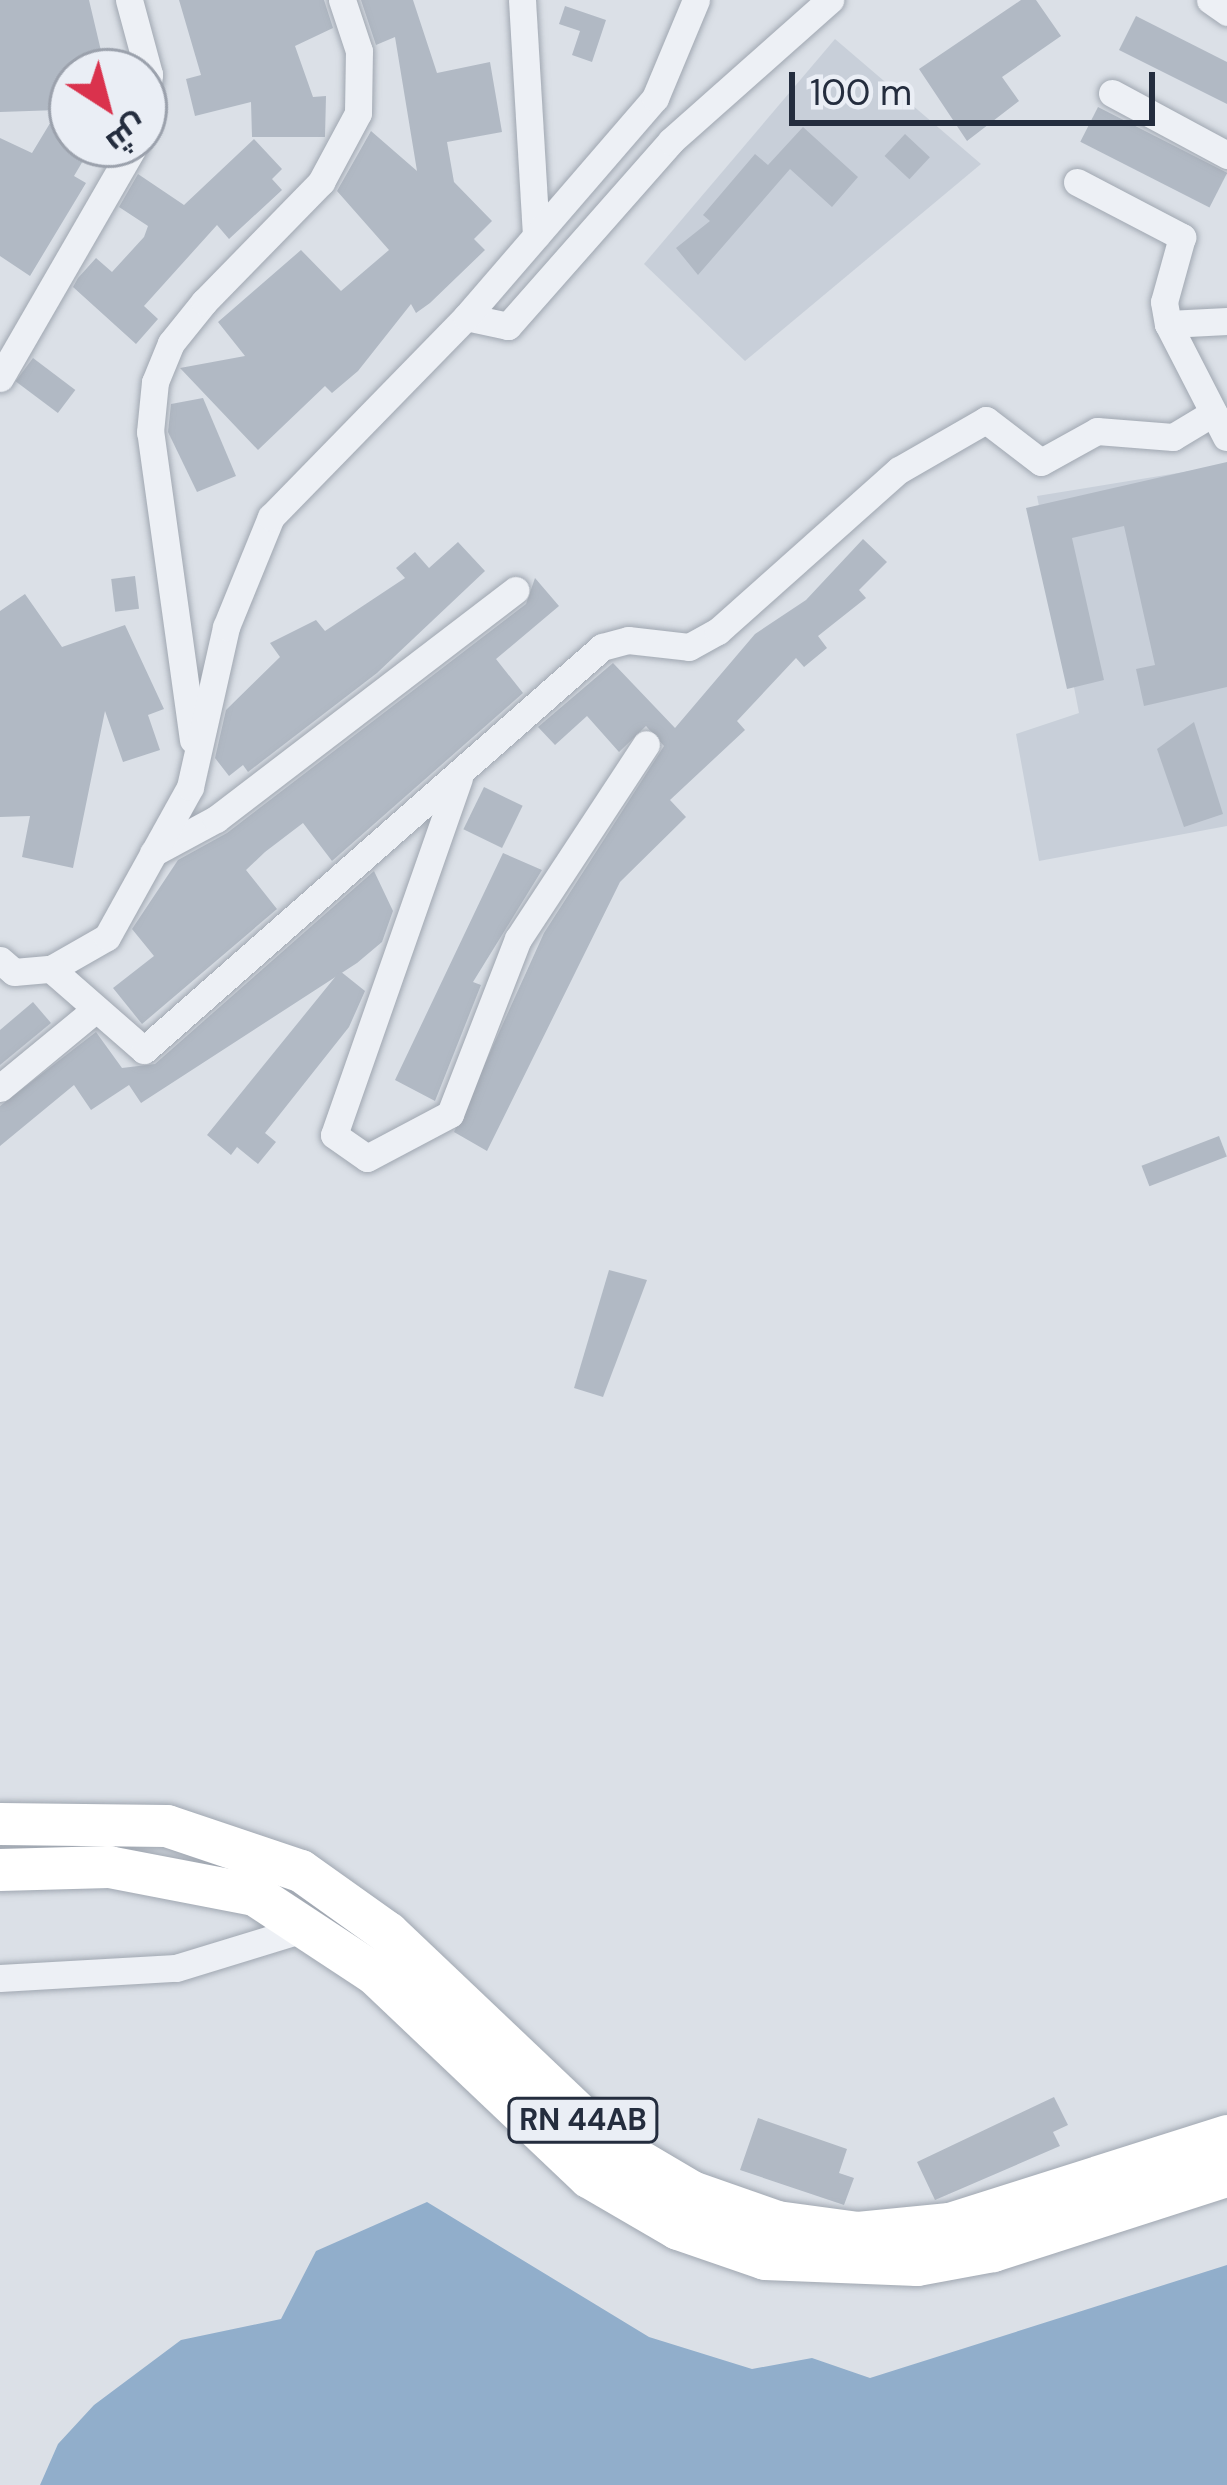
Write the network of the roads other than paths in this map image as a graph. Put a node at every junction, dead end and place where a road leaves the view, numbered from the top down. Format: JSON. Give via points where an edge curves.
{"nodes":[{"id":1,"x":129,"y":0,"type":"edge"},
{"id":2,"x":342,"y":0,"type":"edge"},
{"id":3,"x":522,"y":0,"type":"edge"},
{"id":4,"x":696,"y":0,"type":"edge"},
{"id":5,"x":830,"y":0,"type":"edge"},
{"id":6,"x":1210,"y":0,"type":"edge"},
{"id":7,"x":1227,"y":12,"type":"edge"},
{"id":8,"x":142,"y":48,"type":"edge"},
{"id":9,"x":1112,"y":93,"type":"dead end"},
{"id":10,"x":1227,"y":155,"type":"edge"},
{"id":11,"x":121,"y":168,"type":"edge"},
{"id":12,"x":1077,"y":182,"type":"dead end"},
{"id":13,"x":536,"y":236,"type":"junction"},
{"id":14,"x":466,"y":317,"type":"junction"},
{"id":15,"x":1227,"y":321,"type":"edge"},
{"id":16,"x":1168,"y":324,"type":"junction"},
{"id":17,"x":0,"y":378,"type":"edge"},
{"id":18,"x":1219,"y":425,"type":"edge"},
{"id":19,"x":515,"y":590,"type":"dead end"},
{"id":20,"x":646,"y":744,"type":"dead end"},
{"id":21,"x":196,"y":760,"type":"junction"},
{"id":22,"x":460,"y":774,"type":"junction"},
{"id":23,"x":153,"y":853,"type":"junction"},
{"id":24,"x":0,"y":960,"type":"edge"},
{"id":25,"x":51,"y":969,"type":"junction"},
{"id":26,"x":96,"y":1009,"type":"junction"},
{"id":27,"x":0,"y":1088,"type":"edge"},
{"id":28,"x":0,"y":1824,"type":"edge"},
{"id":29,"x":0,"y":1870,"type":"edge"},
{"id":30,"x":313,"y":1926,"type":"junction"},
{"id":31,"x":0,"y":1978,"type":"edge"},
{"id":32,"x":1227,"y":2136,"type":"edge"},
{"id":33,"x":1227,"y":2176,"type":"edge"}],
"edges":[{"from":1,"to":8,"type":"street"},
{"from":2,"to":21,"type":"street","via":[[359,51],[358,113],[321,182],[204,302],[171,343],[155,382],[150,432]]},
{"from":3,"to":13,"type":"street"},
{"from":4,"to":13,"type":"street","via":[[655,98]]},
{"from":5,"to":14,"type":"street","via":[[671,141],[508,326]]},
{"from":6,"to":7,"type":"street"},
{"from":9,"to":10,"type":"street"},
{"from":11,"to":17,"type":"street"},
{"from":12,"to":16,"type":"street","via":[[1182,237],[1164,302]]},
{"from":13,"to":14,"type":"street"},
{"from":14,"to":21,"type":"street","via":[[271,517],[226,627]]},
{"from":15,"to":16,"type":"street"},
{"from":16,"to":18,"type":"street"},
{"from":18,"to":22,"type":"street","via":[[1173,437],[1096,431],[1041,462],[986,420],[868,493],[718,632],[689,646],[628,640],[602,647]]},
{"from":19,"to":23,"type":"street","via":[[216,819]]},
{"from":20,"to":22,"type":"street","via":[[518,939],[449,1114],[367,1158],[334,1135]]},
{"from":21,"to":23,"type":"street"},
{"from":22,"to":26,"type":"street","via":[[144,1050]]},
{"from":23,"to":25,"type":"street","via":[[107,937]]},
{"from":24,"to":25,"type":"street","via":[[14,972]]},
{"from":25,"to":26,"type":"street"},
{"from":26,"to":27,"type":"street"},
{"from":28,"to":32,"type":"highway","number":"RN 44AB","via":[[166,1826],[301,1871],[388,1933],[609,2144],[692,2192],[777,2222],[858,2233],[950,2224]]},
{"from":29,"to":30,"type":"highway","number":"RN 44AB","via":[[178,1874],[255,1895]]},
{"from":30,"to":31,"type":"street","via":[[176,1968]]},
{"from":30,"to":33,"type":"highway","number":"RN 44AB","via":[[589,2177],[678,2228],[765,2259],[917,2265],[993,2252]]}]}
